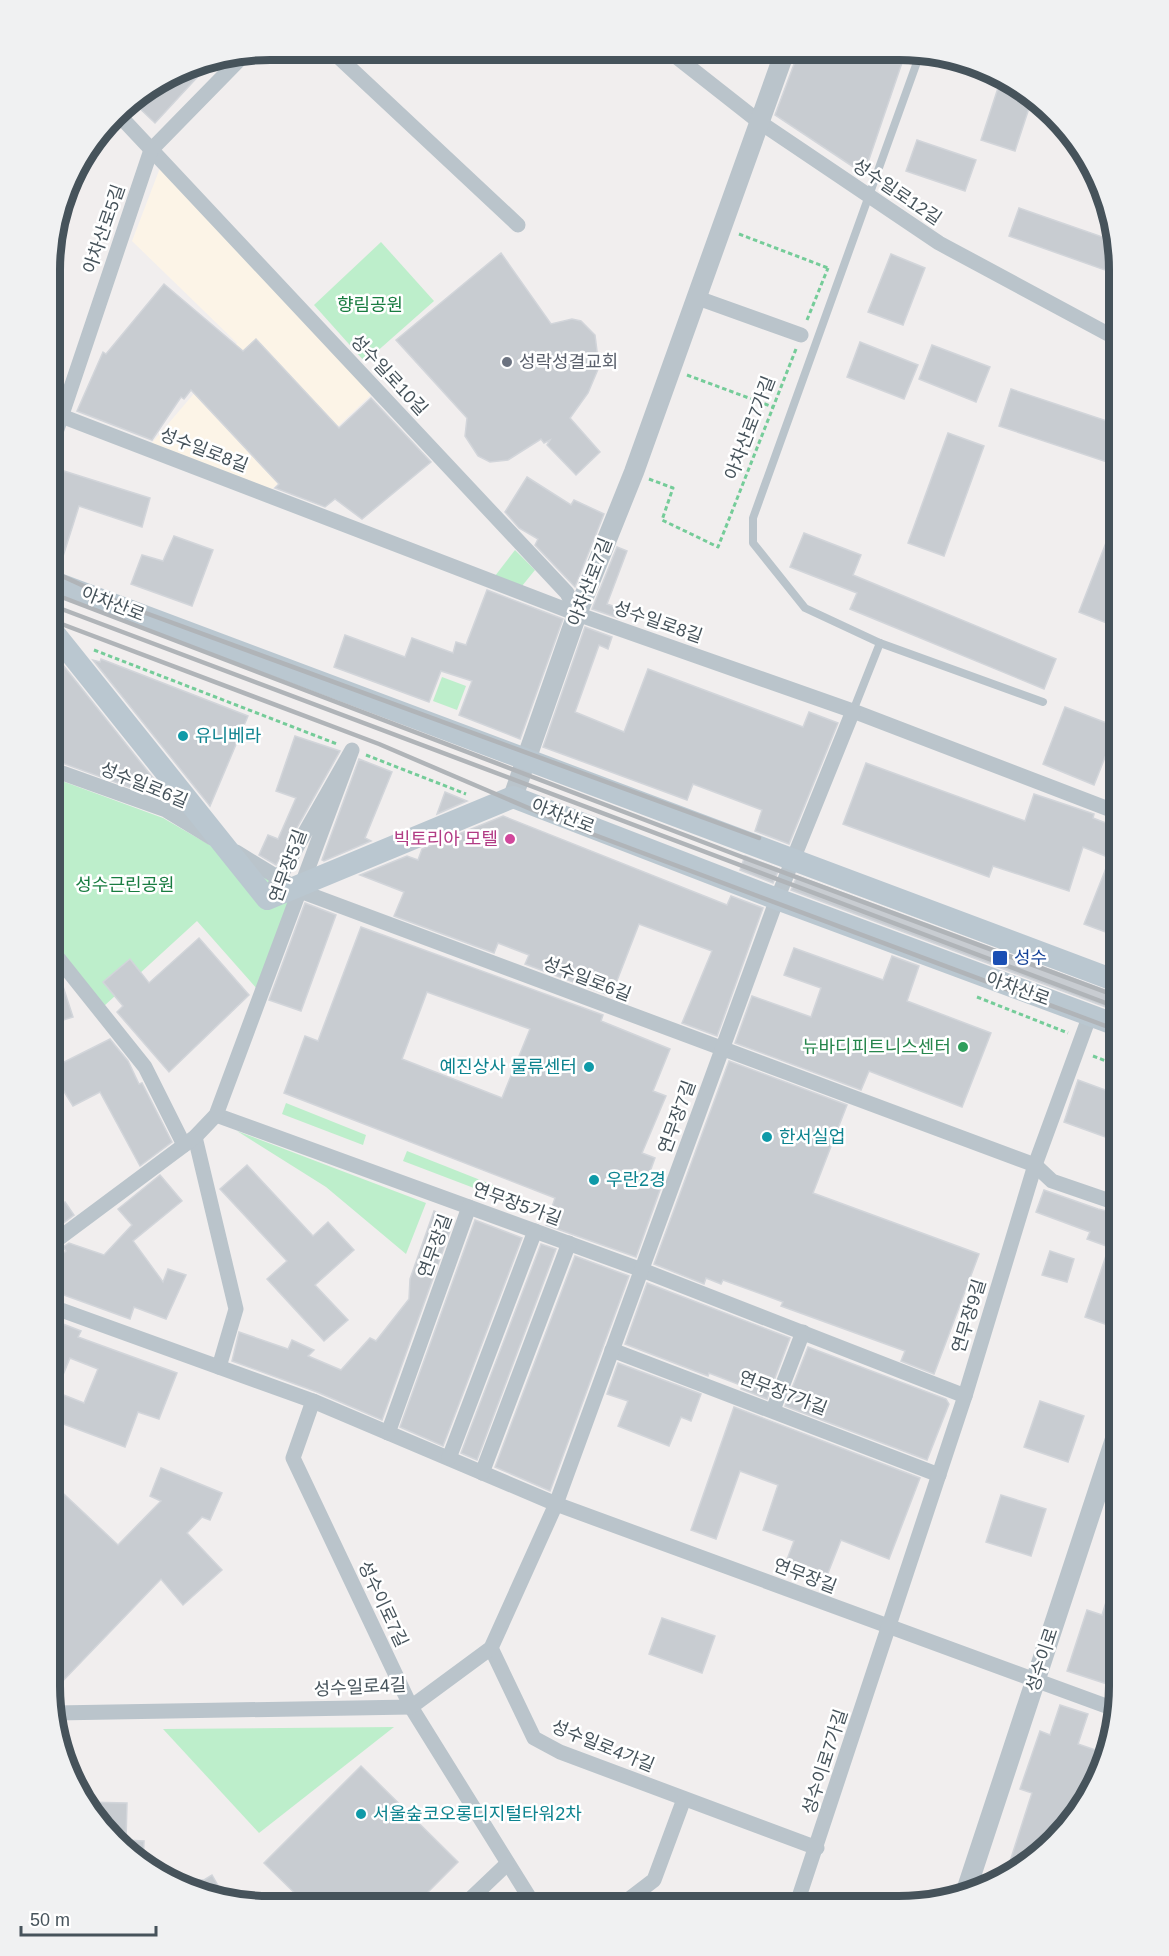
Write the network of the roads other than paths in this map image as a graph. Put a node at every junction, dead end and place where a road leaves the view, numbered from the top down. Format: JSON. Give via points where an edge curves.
{"nodes":[{"id":1,"x":342,"y":60,"type":"edge"},
{"id":2,"x":680,"y":60,"type":"edge"},
{"id":3,"x":782,"y":60,"type":"edge"},
{"id":4,"x":917,"y":61,"type":"edge"},
{"id":5,"x":236,"y":63,"type":"edge"},
{"id":6,"x":123,"y":120,"type":"edge"},
{"id":7,"x":758,"y":121,"type":"junction"},
{"id":8,"x":151,"y":150,"type":"junction"},
{"id":9,"x":869,"y":196,"type":"junction"},
{"id":10,"x":518,"y":225,"type":"dead end"},
{"id":11,"x":695,"y":297,"type":"junction"},
{"id":12,"x":1109,"y":334,"type":"edge"},
{"id":13,"x":801,"y":335,"type":"road end"},
{"id":14,"x":60,"y":403,"type":"edge"},
{"id":15,"x":60,"y":416,"type":"edge"},
{"id":16,"x":60,"y":583,"type":"edge"},
{"id":17,"x":577,"y":614,"type":"junction"},
{"id":18,"x":60,"y":640,"type":"edge"},
{"id":19,"x":880,"y":643,"type":"junction"},
{"id":20,"x":1043,"y":702,"type":"dead end"},
{"id":21,"x":853,"y":711,"type":"junction"},
{"id":22,"x":526,"y":759,"type":"junction"},
{"id":23,"x":60,"y":772,"type":"edge"},
{"id":24,"x":513,"y":797,"type":"junction"},
{"id":25,"x":1109,"y":809,"type":"edge"},
{"id":26,"x":786,"y":879,"type":"junction"},
{"id":27,"x":300,"y":891,"type":"junction"},
{"id":28,"x":267,"y":899,"type":"junction"},
{"id":29,"x":60,"y":960,"type":"edge"},
{"id":30,"x":1109,"y":979,"type":"edge"},
{"id":31,"x":1090,"y":1015,"type":"junction"},
{"id":32,"x":1109,"y":1022,"type":"edge"},
{"id":33,"x":722,"y":1050,"type":"junction"},
{"id":34,"x":216,"y":1115,"type":"junction"},
{"id":35,"x":190,"y":1141,"type":"junction"},
{"id":36,"x":1035,"y":1165,"type":"junction"},
{"id":37,"x":1109,"y":1201,"type":"edge"},
{"id":38,"x":469,"y":1207,"type":"junction"},
{"id":39,"x":535,"y":1231,"type":"junction"},
{"id":40,"x":60,"y":1238,"type":"edge"},
{"id":41,"x":569,"y":1243,"type":"junction"},
{"id":42,"x":642,"y":1270,"type":"junction"},
{"id":43,"x":60,"y":1310,"type":"edge"},
{"id":44,"x":803,"y":1332,"type":"junction"},
{"id":45,"x":612,"y":1350,"type":"junction"},
{"id":46,"x":219,"y":1367,"type":"junction"},
{"id":47,"x":965,"y":1396,"type":"junction"},
{"id":48,"x":312,"y":1401,"type":"junction"},
{"id":49,"x":773,"y":1410,"type":"junction"},
{"id":50,"x":388,"y":1433,"type":"junction"},
{"id":51,"x":1109,"y":1457,"type":"edge"},
{"id":52,"x":448,"y":1458,"type":"junction"},
{"id":53,"x":482,"y":1473,"type":"junction"},
{"id":54,"x":939,"y":1475,"type":"junction"},
{"id":55,"x":556,"y":1504,"type":"junction"},
{"id":56,"x":888,"y":1628,"type":"junction"},
{"id":57,"x":491,"y":1648,"type":"junction"},
{"id":58,"x":1035,"y":1680,"type":"junction"},
{"id":59,"x":411,"y":1707,"type":"junction"},
{"id":60,"x":1108,"y":1707,"type":"edge"},
{"id":61,"x":62,"y":1713,"type":"edge"},
{"id":62,"x":684,"y":1799,"type":"junction"},
{"id":63,"x":817,"y":1848,"type":"junction"},
{"id":64,"x":507,"y":1864,"type":"junction"},
{"id":65,"x":968,"y":1884,"type":"edge"},
{"id":66,"x":473,"y":1896,"type":"edge"},
{"id":67,"x":528,"y":1896,"type":"edge"},
{"id":68,"x":633,"y":1896,"type":"edge"},
{"id":69,"x":800,"y":1896,"type":"edge"}],
"edges":[{"from":1,"to":10,"type":"street"},
{"from":2,"to":7,"type":"street","name":"성수일로12길"},
{"from":3,"to":7,"type":"street","name":"아차산로7길"},
{"from":4,"to":9,"type":"lane"},
{"from":5,"to":8,"type":"street","name":"아차산로5길"},
{"from":6,"to":8,"type":"street","name":"성수일로10길"},
{"from":7,"to":9,"type":"street","name":"성수일로12길"},
{"from":7,"to":11,"type":"street","name":"아차산로7길"},
{"from":8,"to":14,"type":"street","name":"아차산로5길"},
{"from":8,"to":17,"type":"street","name":"성수일로10길","via":[[567,593]]},
{"from":9,"to":12,"type":"street","name":"성수일로12길","via":[[939,243]]},
{"from":9,"to":19,"type":"lane","via":[[753,518],[753,543],[804,608]]},
{"from":11,"to":13,"type":"street"},
{"from":11,"to":17,"type":"street","name":"아차산로7길","via":[[634,472]]},
{"from":15,"to":17,"type":"street","name":"성수일로8길"},
{"from":16,"to":22,"type":"main road","name":"아차산로"},
{"from":17,"to":21,"type":"street","name":"성수일로8길"},
{"from":17,"to":22,"type":"street","name":"아차산로7길"},
{"from":18,"to":28,"type":"main road"},
{"from":19,"to":20,"type":"lane"},
{"from":19,"to":21,"type":"lane"},
{"from":21,"to":25,"type":"street","name":"성수일로8길"},
{"from":21,"to":26,"type":"street","name":"연무장7길"},
{"from":22,"to":24,"type":"street","name":"아차산로7길"},
{"from":22,"to":26,"type":"main road","name":"아차산로"},
{"from":23,"to":27,"type":"street","name":"성수일로6길","via":[[166,810]]},
{"from":24,"to":26,"type":"main road","name":"아차산로"},
{"from":24,"to":28,"type":"main road","name":"아차산로"},
{"from":26,"to":30,"type":"main road","name":"아차산로"},
{"from":26,"to":31,"type":"main road","name":"아차산로"},
{"from":26,"to":33,"type":"street","name":"연무장7길"},
{"from":27,"to":28,"type":"street","name":"연무장5길","via":[[352,750]]},
{"from":27,"to":33,"type":"street","name":"성수일로6길"},
{"from":27,"to":34,"type":"street","name":"연무장5길"},
{"from":29,"to":35,"type":"street","via":[[145,1066]]},
{"from":31,"to":32,"type":"main road","name":"아차산로"},
{"from":31,"to":36,"type":"street","name":"연무장9길"},
{"from":33,"to":36,"type":"street","name":"성수일로6길"},
{"from":33,"to":42,"type":"street","name":"연무장7길"},
{"from":34,"to":35,"type":"street","name":"연무장5길"},
{"from":34,"to":38,"type":"street","name":"연무장5가길"},
{"from":35,"to":40,"type":"street","name":"연무장5길"},
{"from":35,"to":46,"type":"street","via":[[236,1309]]},
{"from":36,"to":37,"type":"street","name":"성수일로6길","via":[[1052,1181]]},
{"from":36,"to":47,"type":"street","name":"연무장9길"},
{"from":38,"to":39,"type":"street","name":"연무장5가길"},
{"from":38,"to":50,"type":"street","name":"연무장길"},
{"from":39,"to":41,"type":"street","name":"연무장5가길"},
{"from":39,"to":52,"type":"street"},
{"from":41,"to":42,"type":"street","name":"연무장5가길"},
{"from":41,"to":53,"type":"street"},
{"from":42,"to":44,"type":"street","name":"연무장5가길"},
{"from":42,"to":45,"type":"street","name":"연무장7길"},
{"from":43,"to":46,"type":"street","name":"연무장길"},
{"from":44,"to":47,"type":"street","name":"연무장5가길"},
{"from":44,"to":49,"type":"street"},
{"from":45,"to":49,"type":"street","name":"연무장7가길"},
{"from":45,"to":55,"type":"street","name":"연무장7길"},
{"from":46,"to":48,"type":"street","name":"연무장길"},
{"from":47,"to":54,"type":"street","name":"연무장9길"},
{"from":48,"to":50,"type":"street","name":"연무장길"},
{"from":48,"to":59,"type":"street","name":"성수이로7길","via":[[293,1458]]},
{"from":49,"to":54,"type":"street","name":"연무장7가길"},
{"from":50,"to":52,"type":"street","name":"연무장길"},
{"from":51,"to":58,"type":"street","name":"성수이로"},
{"from":52,"to":53,"type":"street","name":"연무장길"},
{"from":53,"to":55,"type":"street","name":"연무장길"},
{"from":54,"to":56,"type":"street","name":"연무장9길"},
{"from":55,"to":56,"type":"street","name":"연무장길"},
{"from":55,"to":57,"type":"street","name":"성수일로4길"},
{"from":56,"to":58,"type":"street","name":"연무장길"},
{"from":56,"to":63,"type":"street","name":"성수이로7가길"},
{"from":57,"to":59,"type":"street","name":"성수일로4길"},
{"from":57,"to":62,"type":"street","name":"성수일로4가길","via":[[534,1738],[560,1752]]},
{"from":58,"to":60,"type":"street","name":"연무장길"},
{"from":58,"to":65,"type":"street","name":"성수이로"},
{"from":59,"to":61,"type":"street","name":"성수일로4길"},
{"from":59,"to":64,"type":"street","name":"성수이로7길"},
{"from":62,"to":63,"type":"street","name":"성수일로4가길"},
{"from":62,"to":68,"type":"street","via":[[654,1880]]},
{"from":63,"to":69,"type":"street","name":"성수이로7가길"},
{"from":64,"to":66,"type":"street"},
{"from":64,"to":67,"type":"street","name":"성수이로7길"}]}
